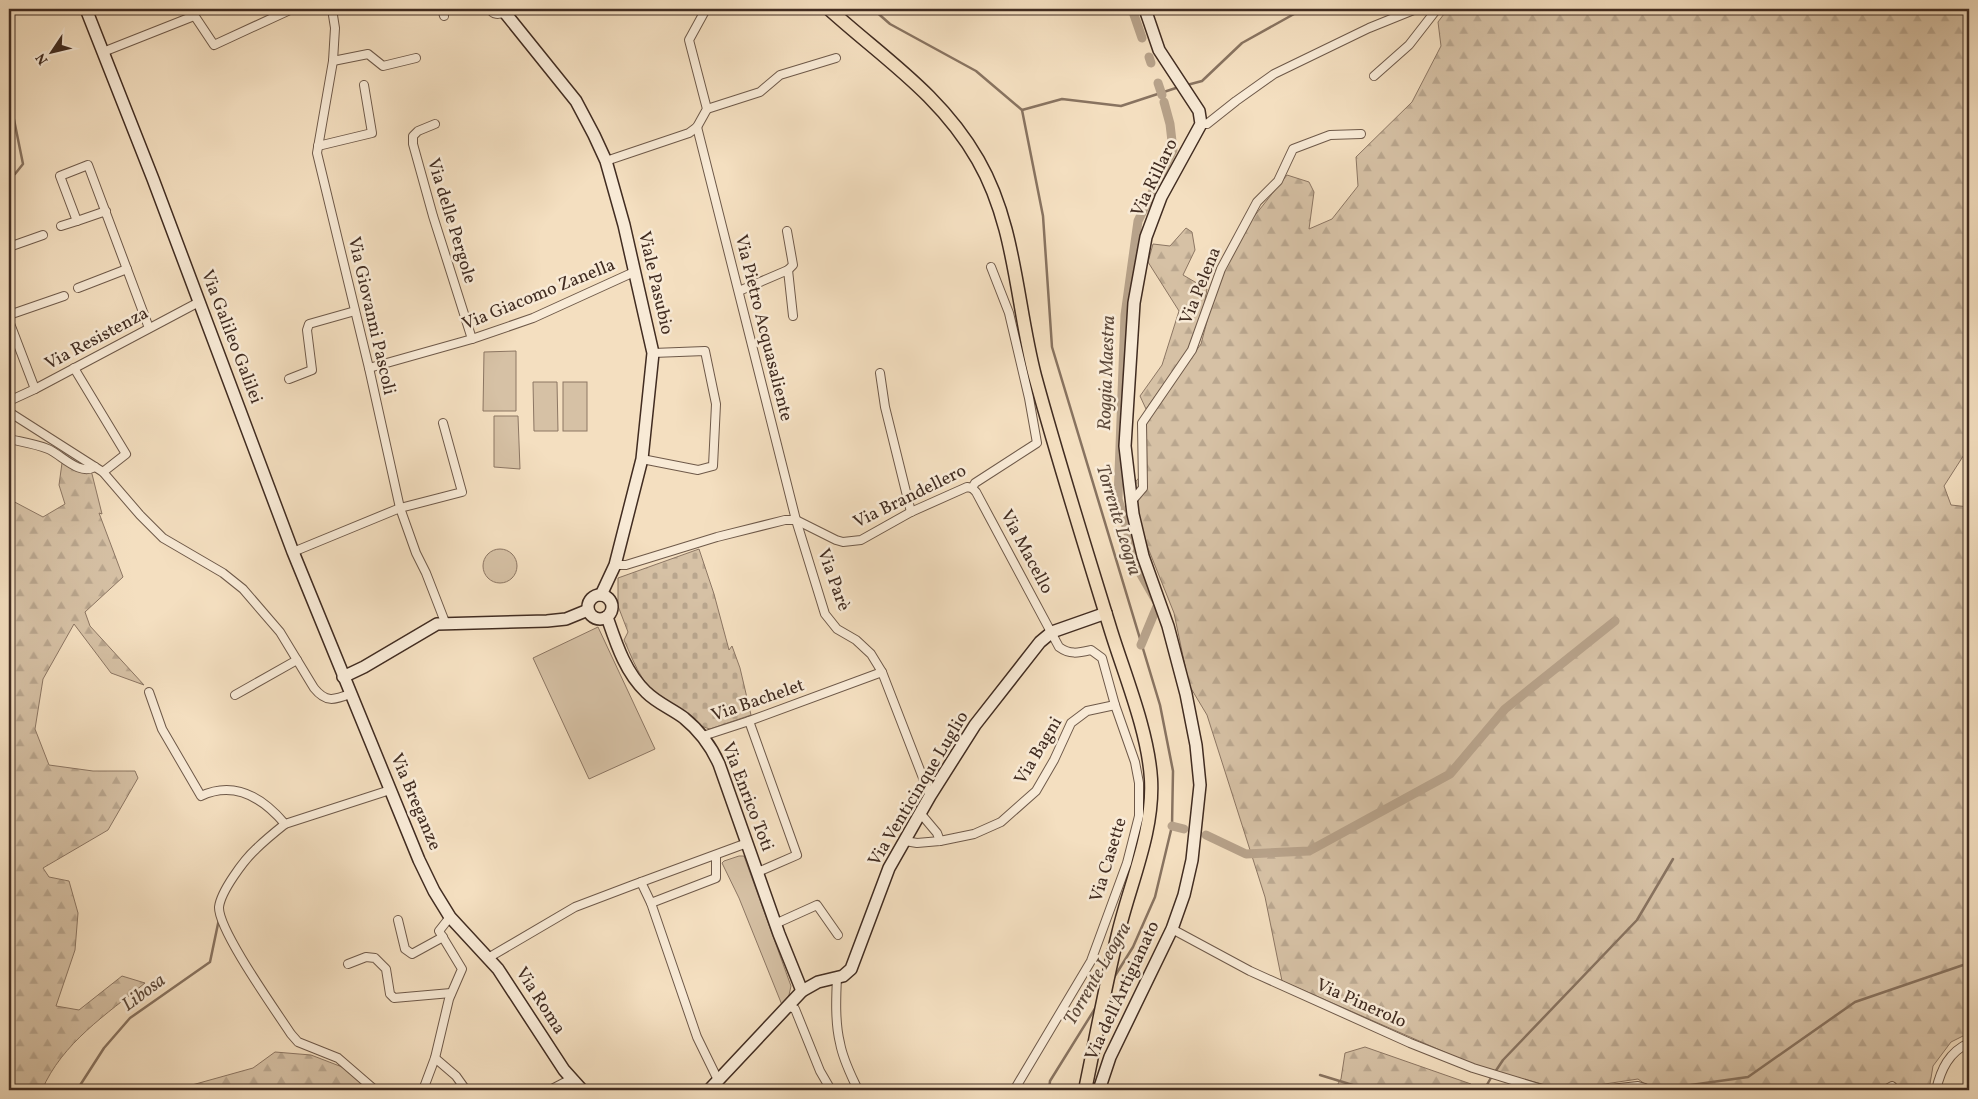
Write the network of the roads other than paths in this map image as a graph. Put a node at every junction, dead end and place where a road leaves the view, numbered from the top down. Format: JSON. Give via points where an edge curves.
{"nodes":[{"id":1,"x":86,"y":9,"type":"edge"},
{"id":2,"x":292,"y":9,"type":"edge"},
{"id":3,"x":332,"y":9,"type":"edge"},
{"id":4,"x":490,"y":9,"type":"edge"},
{"id":5,"x":706,"y":9,"type":"edge"},
{"id":6,"x":829,"y":9,"type":"edge"},
{"id":7,"x":1145,"y":9,"type":"edge"},
{"id":8,"x":1416,"y":9,"type":"edge"},
{"id":9,"x":1437,"y":9,"type":"edge"},
{"id":10,"x":503,"y":10,"type":"edge"},
{"id":11,"x":192,"y":12,"type":"edge"},
{"id":12,"x":103,"y":52,"type":"junction"},
{"id":13,"x":416,"y":58,"type":"dead end"},
{"id":14,"x":836,"y":58,"type":"dead end"},
{"id":15,"x":333,"y":61,"type":"junction"},
{"id":16,"x":1374,"y":76,"type":"dead end"},
{"id":17,"x":364,"y":85,"type":"dead end"},
{"id":18,"x":707,"y":109,"type":"junction"},
{"id":19,"x":435,"y":124,"type":"dead end"},
{"id":20,"x":1201,"y":124,"type":"junction"},
{"id":21,"x":697,"y":127,"type":"junction"},
{"id":22,"x":1360,"y":134,"type":"dead end"},
{"id":23,"x":318,"y":146,"type":"junction"},
{"id":24,"x":606,"y":161,"type":"junction"},
{"id":25,"x":106,"y":211,"type":"junction"},
{"id":26,"x":77,"y":221,"type":"junction"},
{"id":27,"x":61,"y":226,"type":"dead end"},
{"id":28,"x":787,"y":232,"type":"dead end"},
{"id":29,"x":43,"y":235,"type":"dead end"},
{"id":30,"x":9,"y":247,"type":"edge"},
{"id":31,"x":990,"y":267,"type":"dead end"},
{"id":32,"x":127,"y":269,"type":"junction"},
{"id":33,"x":788,"y":270,"type":"junction"},
{"id":34,"x":634,"y":272,"type":"junction"},
{"id":35,"x":78,"y":288,"type":"dead end"},
{"id":36,"x":739,"y":291,"type":"junction"},
{"id":37,"x":64,"y":296,"type":"dead end"},
{"id":38,"x":199,"y":302,"type":"junction"},
{"id":39,"x":355,"y":311,"type":"junction"},
{"id":40,"x":9,"y":315,"type":"edge"},
{"id":41,"x":793,"y":316,"type":"dead end"},
{"id":42,"x":9,"y":321,"type":"edge"},
{"id":43,"x":149,"y":328,"type":"junction"},
{"id":44,"x":472,"y":339,"type":"junction"},
{"id":45,"x":653,"y":353,"type":"junction"},
{"id":46,"x":74,"y":368,"type":"junction"},
{"id":47,"x":369,"y":368,"type":"junction"},
{"id":48,"x":880,"y":373,"type":"dead end"},
{"id":49,"x":289,"y":379,"type":"dead end"},
{"id":50,"x":35,"y":389,"type":"junction"},
{"id":51,"x":9,"y":401,"type":"edge"},
{"id":52,"x":9,"y":412,"type":"edge"},
{"id":53,"x":443,"y":423,"type":"dead end"},
{"id":54,"x":9,"y":440,"type":"edge"},
{"id":55,"x":642,"y":459,"type":"junction"},
{"id":56,"x":95,"y":467,"type":"junction"},
{"id":57,"x":103,"y":472,"type":"junction"},
{"id":58,"x":972,"y":488,"type":"junction"},
{"id":59,"x":1131,"y":502,"type":"junction"},
{"id":60,"x":400,"y":508,"type":"junction"},
{"id":61,"x":911,"y":512,"type":"junction"},
{"id":62,"x":796,"y":520,"type":"junction"},
{"id":63,"x":803,"y":537,"type":"joint"},
{"id":64,"x":293,"y":552,"type":"junction"},
{"id":65,"x":1143,"y":556,"type":"joint"},
{"id":66,"x":615,"y":565,"type":"junction"},
{"id":67,"x":602,"y":594,"type":"junction"},
{"id":68,"x":588,"y":610,"type":"junction"},
{"id":69,"x":1106,"y":614,"type":"junction"},
{"id":70,"x":607,"y":617,"type":"junction"},
{"id":71,"x":445,"y":622,"type":"junction"},
{"id":72,"x":1052,"y":632,"type":"junction"},
{"id":73,"x":297,"y":660,"type":"junction"},
{"id":74,"x":882,"y":672,"type":"junction"},
{"id":75,"x":343,"y":677,"type":"junction"},
{"id":76,"x":149,"y":692,"type":"dead end"},
{"id":77,"x":350,"y":694,"type":"junction"},
{"id":78,"x":235,"y":696,"type":"dead end"},
{"id":79,"x":1115,"y":706,"type":"junction"},
{"id":80,"x":750,"y":721,"type":"junction"},
{"id":81,"x":703,"y":736,"type":"junction"},
{"id":82,"x":390,"y":790,"type":"junction"},
{"id":83,"x":930,"y":796,"type":"junction"},
{"id":84,"x":921,"y":814,"type":"junction"},
{"id":85,"x":285,"y":824,"type":"junction"},
{"id":86,"x":905,"y":841,"type":"junction"},
{"id":87,"x":940,"y":841,"type":"junction"},
{"id":88,"x":747,"y":843,"type":"junction"},
{"id":89,"x":716,"y":854,"type":"junction"},
{"id":90,"x":758,"y":872,"type":"junction"},
{"id":91,"x":641,"y":882,"type":"junction"},
{"id":92,"x":651,"y":903,"type":"junction"},
{"id":93,"x":450,"y":917,"type":"junction"},
{"id":94,"x":398,"y":920,"type":"dead end"},
{"id":95,"x":775,"y":924,"type":"junction"},
{"id":96,"x":1172,"y":929,"type":"junction"},
{"id":97,"x":465,"y":935,"type":"joint"},
{"id":98,"x":838,"y":935,"type":"dead end"},
{"id":99,"x":443,"y":937,"type":"junction"},
{"id":100,"x":488,"y":958,"type":"junction"},
{"id":101,"x":348,"y":964,"type":"dead end"},
{"id":102,"x":837,"y":977,"type":"junction"},
{"id":103,"x":802,"y":991,"type":"junction"},
{"id":104,"x":450,"y":996,"type":"junction"},
{"id":105,"x":788,"y":1006,"type":"junction"},
{"id":106,"x":1969,"y":1043,"type":"edge"},
{"id":107,"x":435,"y":1058,"type":"junction"},
{"id":108,"x":571,"y":1079,"type":"junction"},
{"id":109,"x":718,"y":1080,"type":"junction"},
{"id":110,"x":1016,"y":1087,"type":"dead end"},
{"id":111,"x":1645,"y":1089,"type":"edge"},
{"id":112,"x":375,"y":1090,"type":"edge"},
{"id":113,"x":424,"y":1090,"type":"edge"},
{"id":114,"x":466,"y":1090,"type":"edge"},
{"id":115,"x":550,"y":1090,"type":"edge"},
{"id":116,"x":582,"y":1090,"type":"edge"},
{"id":117,"x":709,"y":1090,"type":"edge"},
{"id":118,"x":831,"y":1090,"type":"edge"},
{"id":119,"x":858,"y":1090,"type":"edge"},
{"id":120,"x":1085,"y":1090,"type":"edge"},
{"id":121,"x":1099,"y":1090,"type":"edge"},
{"id":122,"x":1545,"y":1090,"type":"edge"},
{"id":123,"x":1601,"y":1090,"type":"edge"},
{"id":124,"x":1885,"y":1090,"type":"edge"},
{"id":125,"x":1896,"y":1090,"type":"edge"},
{"id":126,"x":1936,"y":1090,"type":"edge"}],
"edges":[{"from":1,"to":12,"type":"street","name":"Via Galileo Galilei"},
{"from":2,"to":11,"type":"street","via":[[214,46]]},
{"from":3,"to":15,"type":"street","name":"Via Giovanni Pascoli","via":[[335,28]]},
{"from":4,"to":10,"type":"street","via":[[500,14]]},
{"from":5,"to":18,"type":"street","via":[[689,40]]},
{"from":6,"to":69,"type":"main road","via":[[945,112],[982,169],[1007,234],[1034,373]]},
{"from":7,"to":20,"type":"street","via":[[1159,50],[1199,111]]},
{"from":8,"to":20,"type":"street","via":[[1274,74],[1207,124]]},
{"from":9,"to":16,"type":"street","via":[[1409,45]]},
{"from":10,"to":24,"type":"street","name":"Viale Pasubio","via":[[576,101]]},
{"from":11,"to":12,"type":"street"},
{"from":12,"to":38,"type":"street","name":"Via Galileo Galilei"},
{"from":13,"to":15,"type":"street","via":[[383,66],[368,54]]},
{"from":14,"to":18,"type":"street","via":[[780,75],[760,92]]},
{"from":15,"to":23,"type":"street","name":"Via Giovanni Pascoli"},
{"from":17,"to":23,"type":"street","via":[[372,133]]},
{"from":18,"to":21,"type":"street"},
{"from":19,"to":44,"type":"street","name":"Via delle Pergole","via":[[418,131],[412,144]]},
{"from":20,"to":59,"type":"street","name":"Via Rillaro","via":[[1161,197],[1146,237],[1134,303],[1125,446]]},
{"from":21,"to":24,"type":"street","via":[[689,133]]},
{"from":21,"to":36,"type":"street","name":"Via Pietro Acquasaliente"},
{"from":22,"to":59,"type":"street","name":"Via Pelena","via":[[1330,135],[1293,149],[1278,180],[1256,202],[1221,269],[1192,350],[1142,423],[1143,488]]},
{"from":23,"to":39,"type":"street","name":"Via Giovanni Pascoli","via":[[317,153]]},
{"from":24,"to":34,"type":"street","name":"Viale Pasubio"},
{"from":25,"to":26,"type":"street"},
{"from":25,"to":26,"type":"street","via":[[88,165],[60,176]]},
{"from":25,"to":32,"type":"street"},
{"from":26,"to":27,"type":"street"},
{"from":28,"to":33,"type":"street","via":[[793,265]]},
{"from":29,"to":30,"type":"street"},
{"from":31,"to":58,"type":"street","name":"Via Brandellero","via":[[1008,313],[1037,444],[980,479]]},
{"from":32,"to":35,"type":"street"},
{"from":32,"to":43,"type":"street"},
{"from":33,"to":36,"type":"street"},
{"from":33,"to":41,"type":"street"},
{"from":34,"to":44,"type":"street","name":"Via Giacomo Zanella","via":[[533,318]]},
{"from":34,"to":45,"type":"street","name":"Viale Pasubio"},
{"from":36,"to":62,"type":"street","name":"Via Pietro Acquasaliente"},
{"from":37,"to":40,"type":"street"},
{"from":38,"to":43,"type":"street","name":"Via Resistenza"},
{"from":38,"to":64,"type":"street","name":"Via Galileo Galilei"},
{"from":39,"to":47,"type":"street","name":"Via Giovanni Pascoli"},
{"from":39,"to":49,"type":"street","via":[[310,324],[307,330],[312,370]]},
{"from":42,"to":50,"type":"street"},
{"from":43,"to":46,"type":"street","name":"Via Resistenza"},
{"from":44,"to":47,"type":"street","name":"Via Giacomo Zanella"},
{"from":45,"to":55,"type":"street","name":"Viale Pasubio"},
{"from":45,"to":55,"type":"street","via":[[705,351],[716,404],[713,466],[698,470]]},
{"from":46,"to":50,"type":"street","name":"Via Resistenza"},
{"from":46,"to":57,"type":"street","via":[[126,454]]},
{"from":47,"to":60,"type":"street","name":"Via Giovanni Pascoli"},
{"from":48,"to":61,"type":"street","via":[[885,407]]},
{"from":50,"to":51,"type":"street","name":"Via Resistenza"},
{"from":52,"to":56,"type":"street"},
{"from":53,"to":60,"type":"street","via":[[462,492]]},
{"from":54,"to":56,"type":"street","via":[[50,450],[79,468]]},
{"from":55,"to":66,"type":"street","name":"Viale Pasubio"},
{"from":56,"to":57,"type":"street"},
{"from":57,"to":73,"type":"street","via":[[163,538],[223,573],[243,590],[274,623]]},
{"from":58,"to":61,"type":"street","name":"Via Brandellero","via":[[967,487]]},
{"from":58,"to":72,"type":"street","name":"Via Macello"},
{"from":59,"to":65,"type":"street","name":"Via Rillaro"},
{"from":60,"to":64,"type":"street"},
{"from":60,"to":71,"type":"street","name":"Via Giovanni Pascoli"},
{"from":61,"to":62,"type":"street","name":"Via Brandellero","via":[[871,536],[852,542],[836,540]]},
{"from":62,"to":63,"type":"street","name":"Via Pietro Acquasaliente"},
{"from":62,"to":66,"type":"street","via":[[717,537],[626,565]]},
{"from":63,"to":74,"type":"street","name":"Via Parè","via":[[825,614],[837,629],[871,654]]},
{"from":64,"to":75,"type":"street","name":"Via Galileo Galilei"},
{"from":65,"to":96,"type":"street","name":"Via dell'Artigianato","via":[[1168,626],[1186,694],[1200,784],[1192,860]]},
{"from":66,"to":67,"type":"street","name":"Viale Pasubio"},
{"from":67,"to":68,"type":"street","name":"Viale Pasubio","via":[[590,599]]},
{"from":67,"to":70,"type":"street","via":[[611,602],[612,610]]},
{"from":68,"to":70,"type":"street","via":[[596,619]]},
{"from":68,"to":71,"type":"street","via":[[566,619],[547,621]]},
{"from":69,"to":72,"type":"street","name":"Via Venticinque Luglio"},
{"from":69,"to":120,"type":"main road","via":[[1144,736],[1151,778],[1150,813],[1118,934]]},
{"from":70,"to":81,"type":"street","name":"Via Enrico Toti","via":[[635,680]]},
{"from":71,"to":75,"type":"street","via":[[428,628],[364,668]]},
{"from":72,"to":79,"type":"street","name":"Via Casette","via":[[1059,647],[1066,652],[1091,650],[1102,658]]},
{"from":72,"to":83,"type":"street","name":"Via Venticinque Luglio","via":[[1040,642],[976,725]]},
{"from":73,"to":77,"type":"street","via":[[324,698],[334,699]]},
{"from":73,"to":78,"type":"street"},
{"from":74,"to":80,"type":"street","name":"Via Bachelet"},
{"from":74,"to":83,"type":"street","name":"Via Parè"},
{"from":75,"to":77,"type":"street","name":"Via Breganze"},
{"from":76,"to":85,"type":"street","via":[[162,730],[201,796],[212,790],[241,791],[274,811]]},
{"from":77,"to":82,"type":"street","name":"Via Breganze"},
{"from":79,"to":87,"type":"street","name":"Via Bagni","via":[[1087,711],[1071,723],[1036,791],[1001,822],[974,834]]},
{"from":79,"to":110,"type":"street","name":"Via Casette","via":[[1130,745],[1139,783],[1139,816],[1128,863],[1091,961]]},
{"from":80,"to":81,"type":"street","name":"Via Bachelet"},
{"from":80,"to":90,"type":"street","via":[[763,748],[797,855]]},
{"from":81,"to":88,"type":"street","name":"Via Enrico Toti","via":[[719,764]]},
{"from":82,"to":85,"type":"street"},
{"from":82,"to":93,"type":"street","name":"Via Breganze","via":[[434,891]]},
{"from":83,"to":84,"type":"street","name":"Via Venticinque Luglio"},
{"from":84,"to":86,"type":"street","name":"Via Venticinque Luglio"},
{"from":84,"to":87,"type":"street","via":[[934,828]]},
{"from":85,"to":112,"type":"street","via":[[255,849],[237,872],[222,896],[220,919],[298,1042],[338,1058]]},
{"from":86,"to":87,"type":"street","name":"Via Bagni"},
{"from":86,"to":102,"type":"street","name":"Via Venticinque Luglio","via":[[889,868],[851,969]]},
{"from":88,"to":89,"type":"street"},
{"from":88,"to":90,"type":"street","name":"Via Enrico Toti"},
{"from":89,"to":91,"type":"street"},
{"from":89,"to":92,"type":"street","via":[[716,878]]},
{"from":90,"to":95,"type":"street","name":"Via Enrico Toti"},
{"from":91,"to":92,"type":"street"},
{"from":91,"to":100,"type":"street","via":[[575,908]]},
{"from":92,"to":109,"type":"street","via":[[697,1037]]},
{"from":93,"to":97,"type":"street","name":"Via Breganze"},
{"from":93,"to":99,"type":"street","via":[[439,931]]},
{"from":94,"to":99,"type":"street","via":[[405,949],[412,954]]},
{"from":95,"to":98,"type":"street","via":[[817,905]]},
{"from":95,"to":103,"type":"street","name":"Via Enrico Toti"},
{"from":96,"to":121,"type":"street","name":"Via dell'Artigianato","via":[[1110,1057]]},
{"from":96,"to":122,"type":"street","name":"Via Pinerolo","via":[[1250,971],[1410,1043],[1494,1075]]},
{"from":97,"to":100,"type":"street","name":"Via Roma"},
{"from":99,"to":104,"type":"street","via":[[462,970]]},
{"from":100,"to":108,"type":"street","name":"Via Roma"},
{"from":101,"to":104,"type":"street","via":[[366,956],[375,958],[386,970],[390,994],[394,998]]},
{"from":102,"to":103,"type":"street","name":"Via Venticinque Luglio"},
{"from":102,"to":119,"type":"street","via":[[839,1041]]},
{"from":103,"to":105,"type":"street","name":"Via Venticinque Luglio"},
{"from":104,"to":107,"type":"street"},
{"from":105,"to":109,"type":"street","name":"Via Venticinque Luglio"},
{"from":105,"to":118,"type":"street","via":[[795,1009]]},
{"from":106,"to":126,"type":"street","via":[[1949,1057]]},
{"from":107,"to":113,"type":"street"},
{"from":107,"to":114,"type":"street","via":[[456,1076]]},
{"from":108,"to":115,"type":"street"},
{"from":108,"to":116,"type":"street","name":"Via Roma"},
{"from":109,"to":117,"type":"street","name":"Via Venticinque Luglio"},
{"from":111,"to":123,"type":"street","via":[[1638,1086]]},
{"from":124,"to":125,"type":"street","via":[[1892,1086]]}]}
